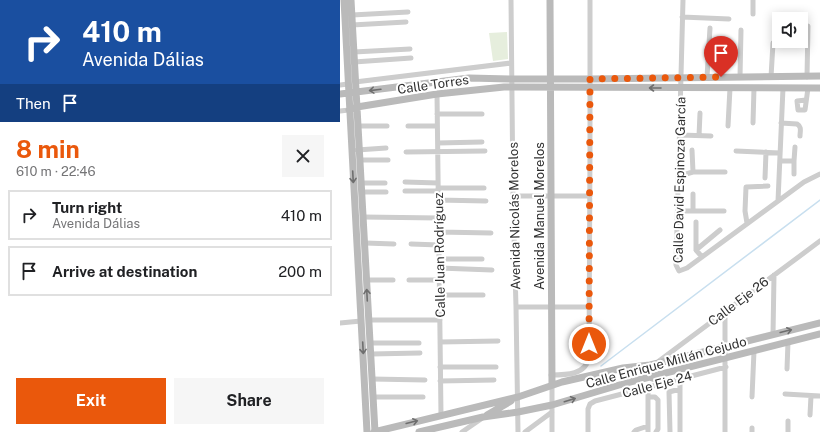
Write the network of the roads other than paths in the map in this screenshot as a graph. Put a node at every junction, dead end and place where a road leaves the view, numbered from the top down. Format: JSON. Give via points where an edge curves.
{"nodes":[{"id":1,"x":344,"y":0,"type":"edge"},
{"id":2,"x":351,"y":0,"type":"edge"},
{"id":3,"x":511,"y":0,"type":"edge"},
{"id":4,"x":550,"y":0,"type":"edge"},
{"id":5,"x":590,"y":0,"type":"edge"},
{"id":6,"x":683,"y":0,"type":"edge"},
{"id":7,"x":753,"y":0,"type":"edge"},
{"id":8,"x":408,"y":12,"type":"dead end"},
{"id":9,"x":753,"y":14,"type":"dead end"},
{"id":10,"x":352,"y":15,"type":"junction"},
{"id":11,"x":682,"y":17,"type":"junction"},
{"id":12,"x":729,"y":19,"type":"dead end"},
{"id":13,"x":406,"y":22,"type":"dead end"},
{"id":14,"x":352,"y":24,"type":"junction"},
{"id":15,"x":710,"y":28,"type":"dead end"},
{"id":16,"x":742,"y":30,"type":"dead end"},
{"id":17,"x":772,"y":43,"type":"dead end"},
{"id":18,"x":808,"y":48,"type":"edge"},
{"id":19,"x":410,"y":50,"type":"dead end"},
{"id":20,"x":354,"y":52,"type":"junction"},
{"id":21,"x":411,"y":58,"type":"dead end"},
{"id":22,"x":354,"y":62,"type":"junction"},
{"id":23,"x":511,"y":63,"type":"junction"},
{"id":24,"x":820,"y":76,"type":"edge"},
{"id":25,"x":737,"y":77,"type":"junction"},
{"id":26,"x":771,"y":77,"type":"junction"},
{"id":27,"x":808,"y":77,"type":"junction"},
{"id":28,"x":481,"y":78,"type":"junction"},
{"id":29,"x":680,"y":78,"type":"junction"},
{"id":30,"x":707,"y":78,"type":"junction"},
{"id":31,"x":511,"y":79,"type":"junction"},
{"id":32,"x":550,"y":79,"type":"junction"},
{"id":33,"x":590,"y":79,"type":"junction"},
{"id":34,"x":352,"y":83,"type":"junction"},
{"id":35,"x":340,"y":85,"type":"edge"},
{"id":36,"x":508,"y":87,"type":"junction"},
{"id":37,"x":550,"y":87,"type":"junction"},
{"id":38,"x":590,"y":88,"type":"junction"},
{"id":39,"x":680,"y":88,"type":"junction"},
{"id":40,"x":732,"y":88,"type":"junction"},
{"id":41,"x":754,"y":88,"type":"junction"},
{"id":42,"x":783,"y":88,"type":"junction"},
{"id":43,"x":808,"y":88,"type":"junction"},
{"id":44,"x":820,"y":88,"type":"edge"},
{"id":45,"x":352,"y":92,"type":"junction"},
{"id":46,"x":340,"y":94,"type":"edge"},
{"id":47,"x":437,"y":94,"type":"junction"},
{"id":48,"x":806,"y":100,"type":"dead end"},
{"id":49,"x":357,"y":107,"type":"junction"},
{"id":50,"x":350,"y":110,"type":"junction"},
{"id":51,"x":340,"y":111,"type":"edge"},
{"id":52,"x":700,"y":113,"type":"dead end"},
{"id":53,"x":437,"y":114,"type":"junction"},
{"id":54,"x":482,"y":114,"type":"dead end"},
{"id":55,"x":753,"y":123,"type":"dead end"},
{"id":56,"x":782,"y":123,"type":"junction"},
{"id":57,"x":358,"y":126,"type":"junction"},
{"id":58,"x":387,"y":126,"type":"dead end"},
{"id":59,"x":408,"y":126,"type":"dead end"},
{"id":60,"x":438,"y":126,"type":"junction"},
{"id":61,"x":728,"y":126,"type":"dead end"},
{"id":62,"x":680,"y":135,"type":"junction"},
{"id":63,"x":699,"y":136,"type":"junction"},
{"id":64,"x":711,"y":136,"type":"dead end"},
{"id":65,"x":800,"y":136,"type":"dead end"},
{"id":66,"x":482,"y":142,"type":"dead end"},
{"id":67,"x":438,"y":143,"type":"junction"},
{"id":68,"x":795,"y":147,"type":"dead end"},
{"id":69,"x":386,"y":148,"type":"dead end"},
{"id":70,"x":375,"y":149,"type":"junction"},
{"id":71,"x":356,"y":150,"type":"junction"},
{"id":72,"x":692,"y":150,"type":"dead end"},
{"id":73,"x":485,"y":151,"type":"dead end"},
{"id":74,"x":736,"y":151,"type":"dead end"},
{"id":75,"x":406,"y":152,"type":"dead end"},
{"id":76,"x":438,"y":152,"type":"junction"},
{"id":77,"x":766,"y":152,"type":"junction"},
{"id":78,"x":780,"y":153,"type":"junction"},
{"id":79,"x":360,"y":160,"type":"junction"},
{"id":80,"x":376,"y":160,"type":"junction"},
{"id":81,"x":388,"y":160,"type":"dead end"},
{"id":82,"x":780,"y":161,"type":"junction"},
{"id":83,"x":794,"y":161,"type":"junction"},
{"id":84,"x":694,"y":172,"type":"junction"},
{"id":85,"x":725,"y":172,"type":"dead end"},
{"id":86,"x":794,"y":174,"type":"dead end"},
{"id":87,"x":820,"y":174,"type":"edge"},
{"id":88,"x":679,"y":176,"type":"junction"},
{"id":89,"x":765,"y":178,"type":"dead end"},
{"id":90,"x":385,"y":182,"type":"dead end"},
{"id":91,"x":405,"y":182,"type":"dead end"},
{"id":92,"x":361,"y":183,"type":"junction"},
{"id":93,"x":768,"y":186,"type":"dead end"},
{"id":94,"x":438,"y":187,"type":"junction"},
{"id":95,"x":484,"y":188,"type":"dead end"},
{"id":96,"x":406,"y":191,"type":"dead end"},
{"id":97,"x":362,"y":192,"type":"junction"},
{"id":98,"x":386,"y":192,"type":"dead end"},
{"id":99,"x":693,"y":194,"type":"dead end"},
{"id":100,"x":513,"y":196,"type":"junction"},
{"id":101,"x":551,"y":196,"type":"junction"},
{"id":102,"x":590,"y":196,"type":"junction"},
{"id":103,"x":438,"y":200,"type":"junction"},
{"id":104,"x":486,"y":201,"type":"dead end"},
{"id":105,"x":778,"y":201,"type":"junction"},
{"id":106,"x":678,"y":211,"type":"junction"},
{"id":107,"x":693,"y":211,"type":"junction"},
{"id":108,"x":724,"y":211,"type":"dead end"},
{"id":109,"x":363,"y":217,"type":"junction"},
{"id":110,"x":438,"y":218,"type":"junction"},
{"id":111,"x":696,"y":222,"type":"dead end"},
{"id":112,"x":747,"y":223,"type":"junction"},
{"id":113,"x":720,"y":230,"type":"dead end"},
{"id":114,"x":439,"y":232,"type":"junction"},
{"id":115,"x":492,"y":233,"type":"dead end"},
{"id":116,"x":820,"y":241,"type":"edge"},
{"id":117,"x":364,"y":243,"type":"junction"},
{"id":118,"x":394,"y":244,"type":"dead end"},
{"id":119,"x":411,"y":244,"type":"dead end"},
{"id":120,"x":439,"y":245,"type":"junction"},
{"id":121,"x":696,"y":250,"type":"junction"},
{"id":122,"x":361,"y":255,"type":"junction"},
{"id":123,"x":702,"y":257,"type":"junction"},
{"id":124,"x":439,"y":259,"type":"junction"},
{"id":125,"x":482,"y":259,"type":"dead end"},
{"id":126,"x":439,"y":268,"type":"junction"},
{"id":127,"x":492,"y":270,"type":"dead end"},
{"id":128,"x":774,"y":274,"type":"junction"},
{"id":129,"x":366,"y":280,"type":"junction"},
{"id":130,"x":393,"y":280,"type":"dead end"},
{"id":131,"x":409,"y":280,"type":"dead end"},
{"id":132,"x":439,"y":280,"type":"junction"},
{"id":133,"x":440,"y":295,"type":"junction"},
{"id":134,"x":483,"y":295,"type":"dead end"},
{"id":135,"x":516,"y":307,"type":"junction"},
{"id":136,"x":551,"y":307,"type":"junction"},
{"id":137,"x":588,"y":307,"type":"junction"},
{"id":138,"x":725,"y":311,"type":"junction"},
{"id":139,"x":365,"y":320,"type":"junction"},
{"id":140,"x":440,"y":320,"type":"junction"},
{"id":141,"x":340,"y":323,"type":"edge"},
{"id":142,"x":820,"y":323,"type":"edge"},
{"id":143,"x":820,"y":334,"type":"edge"},
{"id":144,"x":772,"y":335,"type":"junction"},
{"id":145,"x":498,"y":341,"type":"dead end"},
{"id":146,"x":440,"y":342,"type":"junction"},
{"id":147,"x":788,"y":342,"type":"junction"},
{"id":148,"x":370,"y":343,"type":"junction"},
{"id":149,"x":419,"y":343,"type":"dead end"},
{"id":150,"x":725,"y":346,"type":"junction"},
{"id":151,"x":754,"y":351,"type":"junction"},
{"id":152,"x":420,"y":353,"type":"dead end"},
{"id":153,"x":370,"y":354,"type":"junction"},
{"id":154,"x":725,"y":358,"type":"junction"},
{"id":155,"x":367,"y":363,"type":"junction"},
{"id":156,"x":657,"y":363,"type":"junction"},
{"id":157,"x":440,"y":367,"type":"junction"},
{"id":158,"x":496,"y":367,"type":"dead end"},
{"id":159,"x":726,"y":367,"type":"junction"},
{"id":160,"x":788,"y":369,"type":"dead end"},
{"id":161,"x":551,"y":375,"type":"junction"},
{"id":162,"x":649,"y":377,"type":"junction"},
{"id":163,"x":680,"y":378,"type":"junction"},
{"id":164,"x":372,"y":379,"type":"junction"},
{"id":165,"x":424,"y":380,"type":"dead end"},
{"id":166,"x":494,"y":380,"type":"dead end"},
{"id":167,"x":440,"y":381,"type":"junction"},
{"id":168,"x":665,"y":382,"type":"junction"},
{"id":169,"x":552,"y":385,"type":"junction"},
{"id":170,"x":648,"y":387,"type":"junction"},
{"id":171,"x":680,"y":389,"type":"junction"},
{"id":172,"x":785,"y":394,"type":"dead end"},
{"id":173,"x":811,"y":396,"type":"junction"},
{"id":174,"x":820,"y":396,"type":"edge"},
{"id":175,"x":373,"y":397,"type":"junction"},
{"id":176,"x":423,"y":397,"type":"dead end"},
{"id":177,"x":518,"y":397,"type":"junction"},
{"id":178,"x":648,"y":397,"type":"junction"},
{"id":179,"x":752,"y":397,"type":"dead end"},
{"id":180,"x":552,"y":409,"type":"junction"},
{"id":181,"x":518,"y":412,"type":"junction"},
{"id":182,"x":441,"y":415,"type":"junction"},
{"id":183,"x":810,"y":415,"type":"dead end"},
{"id":184,"x":483,"y":417,"type":"junction"},
{"id":185,"x":788,"y":421,"type":"dead end"},
{"id":186,"x":648,"y":426,"type":"junction"},
{"id":187,"x":367,"y":432,"type":"edge"},
{"id":188,"x":375,"y":432,"type":"edge"},
{"id":189,"x":419,"y":432,"type":"edge"},
{"id":190,"x":462,"y":432,"type":"edge"},
{"id":191,"x":518,"y":432,"type":"edge"},
{"id":192,"x":525,"y":432,"type":"edge"},
{"id":193,"x":552,"y":432,"type":"edge"},
{"id":194,"x":588,"y":432,"type":"edge"},
{"id":195,"x":634,"y":432,"type":"edge"},
{"id":196,"x":648,"y":432,"type":"edge"},
{"id":197,"x":656,"y":432,"type":"edge"},
{"id":198,"x":670,"y":432,"type":"edge"},
{"id":199,"x":680,"y":432,"type":"edge"},
{"id":200,"x":725,"y":432,"type":"edge"},
{"id":201,"x":788,"y":432,"type":"edge"}],
"edges":[{"from":1,"to":34,"type":"main road"},
{"from":2,"to":10,"type":"main road"},
{"from":3,"to":23,"type":"street","name":"Avenida Nicolás Morelos"},
{"from":4,"to":32,"type":"main road","name":"Avenida Manuel Morelos"},
{"from":5,"to":33,"type":"street"},
{"from":6,"to":11,"type":"street","name":"Calle David Espinoza García"},
{"from":7,"to":9,"type":"street"},
{"from":8,"to":10,"type":"street"},
{"from":10,"to":14,"type":"main road"},
{"from":11,"to":12,"type":"street"},
{"from":11,"to":29,"type":"street","name":"Calle David Espinoza García"},
{"from":13,"to":14,"type":"street"},
{"from":14,"to":20,"type":"main road"},
{"from":15,"to":30,"type":"street"},
{"from":16,"to":25,"type":"street"},
{"from":17,"to":26,"type":"street"},
{"from":18,"to":27,"type":"street"},
{"from":19,"to":20,"type":"street"},
{"from":20,"to":22,"type":"main road"},
{"from":21,"to":22,"type":"street"},
{"from":22,"to":34,"type":"main road"},
{"from":23,"to":31,"type":"street","name":"Avenida Nicolás Morelos"},
{"from":23,"to":34,"type":"street"},
{"from":24,"to":27,"type":"main road"},
{"from":25,"to":26,"type":"main road"},
{"from":25,"to":30,"type":"main road"},
{"from":25,"to":40,"type":"main road"},
{"from":26,"to":27,"type":"main road"},
{"from":28,"to":31,"type":"main road"},
{"from":28,"to":36,"type":"main road"},
{"from":28,"to":45,"type":"main road","one_way":true},
{"from":29,"to":30,"type":"main road"},
{"from":29,"to":33,"type":"main road"},
{"from":29,"to":39,"type":"street","name":"Calle David Espinoza García"},
{"from":31,"to":32,"type":"main road"},
{"from":31,"to":36,"type":"street","name":"Avenida Nicolás Morelos"},
{"from":32,"to":33,"type":"main road"},
{"from":32,"to":37,"type":"main road","name":"Avenida Manuel Morelos"},
{"from":33,"to":38,"type":"street"},
{"from":34,"to":35,"type":"street"},
{"from":34,"to":45,"type":"main road"},
{"from":36,"to":37,"type":"main road","name":"Calle Torres"},
{"from":36,"to":47,"type":"main road","name":"Calle Torres"},
{"from":36,"to":100,"type":"street","name":"Avenida Nicolás Morelos"},
{"from":37,"to":38,"type":"main road","name":"Calle Torres"},
{"from":37,"to":101,"type":"main road","name":"Avenida Manuel Morelos"},
{"from":39,"to":38,"type":"main road","name":"Calle Torres","one_way":true},
{"from":38,"to":102,"type":"street"},
{"from":39,"to":40,"type":"main road","name":"Calle Torres"},
{"from":39,"to":62,"type":"street","name":"Calle David Espinoza García"},
{"from":40,"to":41,"type":"main road","name":"Calle Torres"},
{"from":40,"to":61,"type":"street"},
{"from":41,"to":42,"type":"main road","name":"Calle Torres"},
{"from":41,"to":55,"type":"street"},
{"from":42,"to":43,"type":"main road","name":"Calle Torres"},
{"from":42,"to":56,"type":"street"},
{"from":43,"to":44,"type":"main road","name":"Calle Torres"},
{"from":43,"to":48,"type":"street"},
{"from":45,"to":46,"type":"main road"},
{"from":45,"to":49,"type":"main road"},
{"from":45,"to":50,"type":"main road"},
{"from":47,"to":49,"type":"main road","name":"Calle Torres"},
{"from":47,"to":53,"type":"street","name":"Calle Juan Rodríguez"},
{"from":49,"to":50,"type":"main road","name":"Calle Torres"},
{"from":49,"to":57,"type":"main road"},
{"from":50,"to":51,"type":"street"},
{"from":50,"to":71,"type":"main road"},
{"from":52,"to":63,"type":"street"},
{"from":53,"to":54,"type":"street"},
{"from":53,"to":60,"type":"street","name":"Calle Juan Rodríguez"},
{"from":56,"to":65,"type":"street","via":[[799,125]]},
{"from":56,"to":78,"type":"street"},
{"from":57,"to":58,"type":"street"},
{"from":57,"to":71,"type":"main road"},
{"from":59,"to":60,"type":"street"},
{"from":60,"to":67,"type":"street","name":"Calle Juan Rodríguez"},
{"from":62,"to":63,"type":"street"},
{"from":62,"to":88,"type":"street","name":"Calle David Espinoza García"},
{"from":63,"to":64,"type":"street"},
{"from":66,"to":67,"type":"street"},
{"from":67,"to":76,"type":"street","name":"Calle Juan Rodríguez"},
{"from":68,"to":83,"type":"street"},
{"from":69,"to":70,"type":"street"},
{"from":70,"to":71,"type":"street"},
{"from":70,"to":80,"type":"street"},
{"from":71,"to":79,"type":"main road"},
{"from":71,"to":122,"type":"main road","one_way":true},
{"from":72,"to":84,"type":"street"},
{"from":73,"to":76,"type":"street"},
{"from":74,"to":77,"type":"street"},
{"from":75,"to":76,"type":"street"},
{"from":76,"to":94,"type":"street","name":"Calle Juan Rodríguez"},
{"from":77,"to":78,"type":"street"},
{"from":77,"to":89,"type":"street"},
{"from":78,"to":82,"type":"street"},
{"from":79,"to":80,"type":"street"},
{"from":79,"to":92,"type":"main road"},
{"from":80,"to":81,"type":"street"},
{"from":82,"to":83,"type":"street"},
{"from":82,"to":105,"type":"street"},
{"from":83,"to":86,"type":"street"},
{"from":84,"to":85,"type":"street"},
{"from":84,"to":88,"type":"street"},
{"from":87,"to":105,"type":"street"},
{"from":88,"to":106,"type":"street","name":"Calle David Espinoza García"},
{"from":90,"to":92,"type":"street"},
{"from":91,"to":94,"type":"street"},
{"from":92,"to":97,"type":"main road"},
{"from":93,"to":112,"type":"street","via":[[746,187],[744,211]]},
{"from":94,"to":95,"type":"street"},
{"from":94,"to":96,"type":"street"},
{"from":94,"to":103,"type":"street","name":"Calle Juan Rodríguez"},
{"from":97,"to":98,"type":"street"},
{"from":97,"to":109,"type":"main road"},
{"from":99,"to":107,"type":"street"},
{"from":100,"to":101,"type":"street"},
{"from":100,"to":135,"type":"street","name":"Avenida Nicolás Morelos"},
{"from":101,"to":102,"type":"street"},
{"from":101,"to":136,"type":"main road","name":"Avenida Manuel Morelos"},
{"from":102,"to":137,"type":"street"},
{"from":103,"to":104,"type":"street"},
{"from":103,"to":110,"type":"street","name":"Calle Juan Rodríguez"},
{"from":105,"to":112,"type":"street"},
{"from":106,"to":107,"type":"street"},
{"from":106,"to":123,"type":"street","name":"Calle David Espinoza García","via":[[676,265],[679,271]]},
{"from":107,"to":108,"type":"street"},
{"from":109,"to":110,"type":"street"},
{"from":109,"to":117,"type":"main road"},
{"from":110,"to":114,"type":"street","name":"Calle Juan Rodríguez"},
{"from":111,"to":121,"type":"street"},
{"from":112,"to":123,"type":"street"},
{"from":113,"to":121,"type":"street"},
{"from":114,"to":115,"type":"street"},
{"from":114,"to":120,"type":"street","name":"Calle Juan Rodríguez"},
{"from":116,"to":128,"type":"street","name":"Calle Eje 26"},
{"from":117,"to":118,"type":"street"},
{"from":117,"to":122,"type":"main road"},
{"from":119,"to":120,"type":"street"},
{"from":120,"to":124,"type":"street","name":"Calle Juan Rodríguez"},
{"from":121,"to":123,"type":"street"},
{"from":122,"to":129,"type":"main road"},
{"from":122,"to":139,"type":"main road"},
{"from":124,"to":125,"type":"street"},
{"from":124,"to":126,"type":"street","name":"Calle Juan Rodríguez"},
{"from":126,"to":127,"type":"street"},
{"from":126,"to":132,"type":"street","name":"Calle Juan Rodríguez"},
{"from":128,"to":138,"type":"street","name":"Calle Eje 26"},
{"from":128,"to":144,"type":"street"},
{"from":129,"to":130,"type":"street"},
{"from":139,"to":129,"type":"main road","one_way":true},
{"from":131,"to":132,"type":"street"},
{"from":132,"to":133,"type":"street","name":"Calle Juan Rodríguez"},
{"from":133,"to":134,"type":"street"},
{"from":133,"to":140,"type":"street","name":"Calle Juan Rodríguez"},
{"from":135,"to":136,"type":"street"},
{"from":135,"to":177,"type":"street","name":"Avenida Nicolás Morelos"},
{"from":136,"to":137,"type":"street"},
{"from":136,"to":161,"type":"main road","name":"Avenida Manuel Morelos"},
{"from":137,"to":161,"type":"street","via":[[588,363],[573,374]]},
{"from":138,"to":150,"type":"street"},
{"from":138,"to":156,"type":"street","name":"Calle Eje 26"},
{"from":139,"to":140,"type":"street"},
{"from":139,"to":141,"type":"street"},
{"from":139,"to":148,"type":"main road"},
{"from":139,"to":155,"type":"main road","one_way":true},
{"from":140,"to":146,"type":"street","name":"Calle Juan Rodríguez"},
{"from":144,"to":142,"type":"main road","name":"Calle Enrique Millán Cejudo","one_way":true},
{"from":143,"to":147,"type":"main road","name":"Calle Enrique Millán Cejudo"},
{"from":144,"to":150,"type":"main road","name":"Calle Enrique Millán Cejudo"},
{"from":145,"to":146,"type":"street"},
{"from":146,"to":157,"type":"street","name":"Calle Juan Rodríguez"},
{"from":147,"to":151,"type":"main road","name":"Calle Enrique Millán Cejudo"},
{"from":147,"to":160,"type":"street"},
{"from":148,"to":149,"type":"street"},
{"from":148,"to":153,"type":"main road"},
{"from":150,"to":154,"type":"street"},
{"from":150,"to":156,"type":"main road","name":"Calle Enrique Millán Cejudo"},
{"from":151,"to":154,"type":"main road","name":"Calle Enrique Millán Cejudo"},
{"from":151,"to":179,"type":"street"},
{"from":152,"to":153,"type":"street"},
{"from":153,"to":155,"type":"main road"},
{"from":154,"to":159,"type":"street"},
{"from":154,"to":162,"type":"main road","name":"Calle Enrique Millán Cejudo"},
{"from":155,"to":164,"type":"main road"},
{"from":155,"to":187,"type":"main road"},
{"from":156,"to":169,"type":"main road","name":"Calle Enrique Millán Cejudo","via":[[623,368]]},
{"from":157,"to":158,"type":"street"},
{"from":157,"to":167,"type":"street","name":"Calle Juan Rodríguez"},
{"from":159,"to":163,"type":"street","name":"Calle Eje 24"},
{"from":159,"to":200,"type":"street"},
{"from":161,"to":169,"type":"main road","name":"Avenida Manuel Morelos"},
{"from":162,"to":168,"type":"main road"},
{"from":180,"to":162,"type":"main road","name":"Calle Enrique Millán Cejudo","one_way":true},
{"from":163,"to":168,"type":"street","name":"Calle Eje 24"},
{"from":163,"to":171,"type":"street"},
{"from":164,"to":165,"type":"street"},
{"from":164,"to":175,"type":"main road"},
{"from":166,"to":167,"type":"street"},
{"from":167,"to":182,"type":"street","name":"Calle Juan Rodríguez"},
{"from":168,"to":170,"type":"street","name":"Calle Eje 24"},
{"from":169,"to":177,"type":"main road","name":"Calle Enrique Millán Cejudo"},
{"from":169,"to":180,"type":"street","name":"Avenida Manuel Morelos"},
{"from":170,"to":178,"type":"street"},
{"from":170,"to":194,"type":"street","name":"Calle Eje 24","via":[[590,404]]},
{"from":171,"to":198,"type":"street","via":[[669,392]]},
{"from":171,"to":199,"type":"street"},
{"from":172,"to":173,"type":"street"},
{"from":173,"to":174,"type":"street"},
{"from":173,"to":183,"type":"street"},
{"from":175,"to":176,"type":"street"},
{"from":175,"to":188,"type":"main road"},
{"from":177,"to":181,"type":"street","name":"Avenida Nicolás Morelos"},
{"from":177,"to":182,"type":"main road"},
{"from":177,"to":184,"type":"main road"},
{"from":178,"to":186,"type":"street"},
{"from":178,"to":197,"type":"street","via":[[655,397],[658,400]]},
{"from":180,"to":181,"type":"main road","name":"Calle Enrique Millán Cejudo"},
{"from":180,"to":192,"type":"street"},
{"from":180,"to":193,"type":"street","name":"Avenida Manuel Morelos"},
{"from":181,"to":184,"type":"main road","name":"Calle Enrique Millán Cejudo"},
{"from":181,"to":191,"type":"street","name":"Avenida Nicolás Morelos"},
{"from":188,"to":182,"type":"main road","one_way":true},
{"from":184,"to":189,"type":"main road"},
{"from":184,"to":190,"type":"street"},
{"from":185,"to":201,"type":"street"},
{"from":186,"to":195,"type":"street"},
{"from":186,"to":196,"type":"street"}]}
